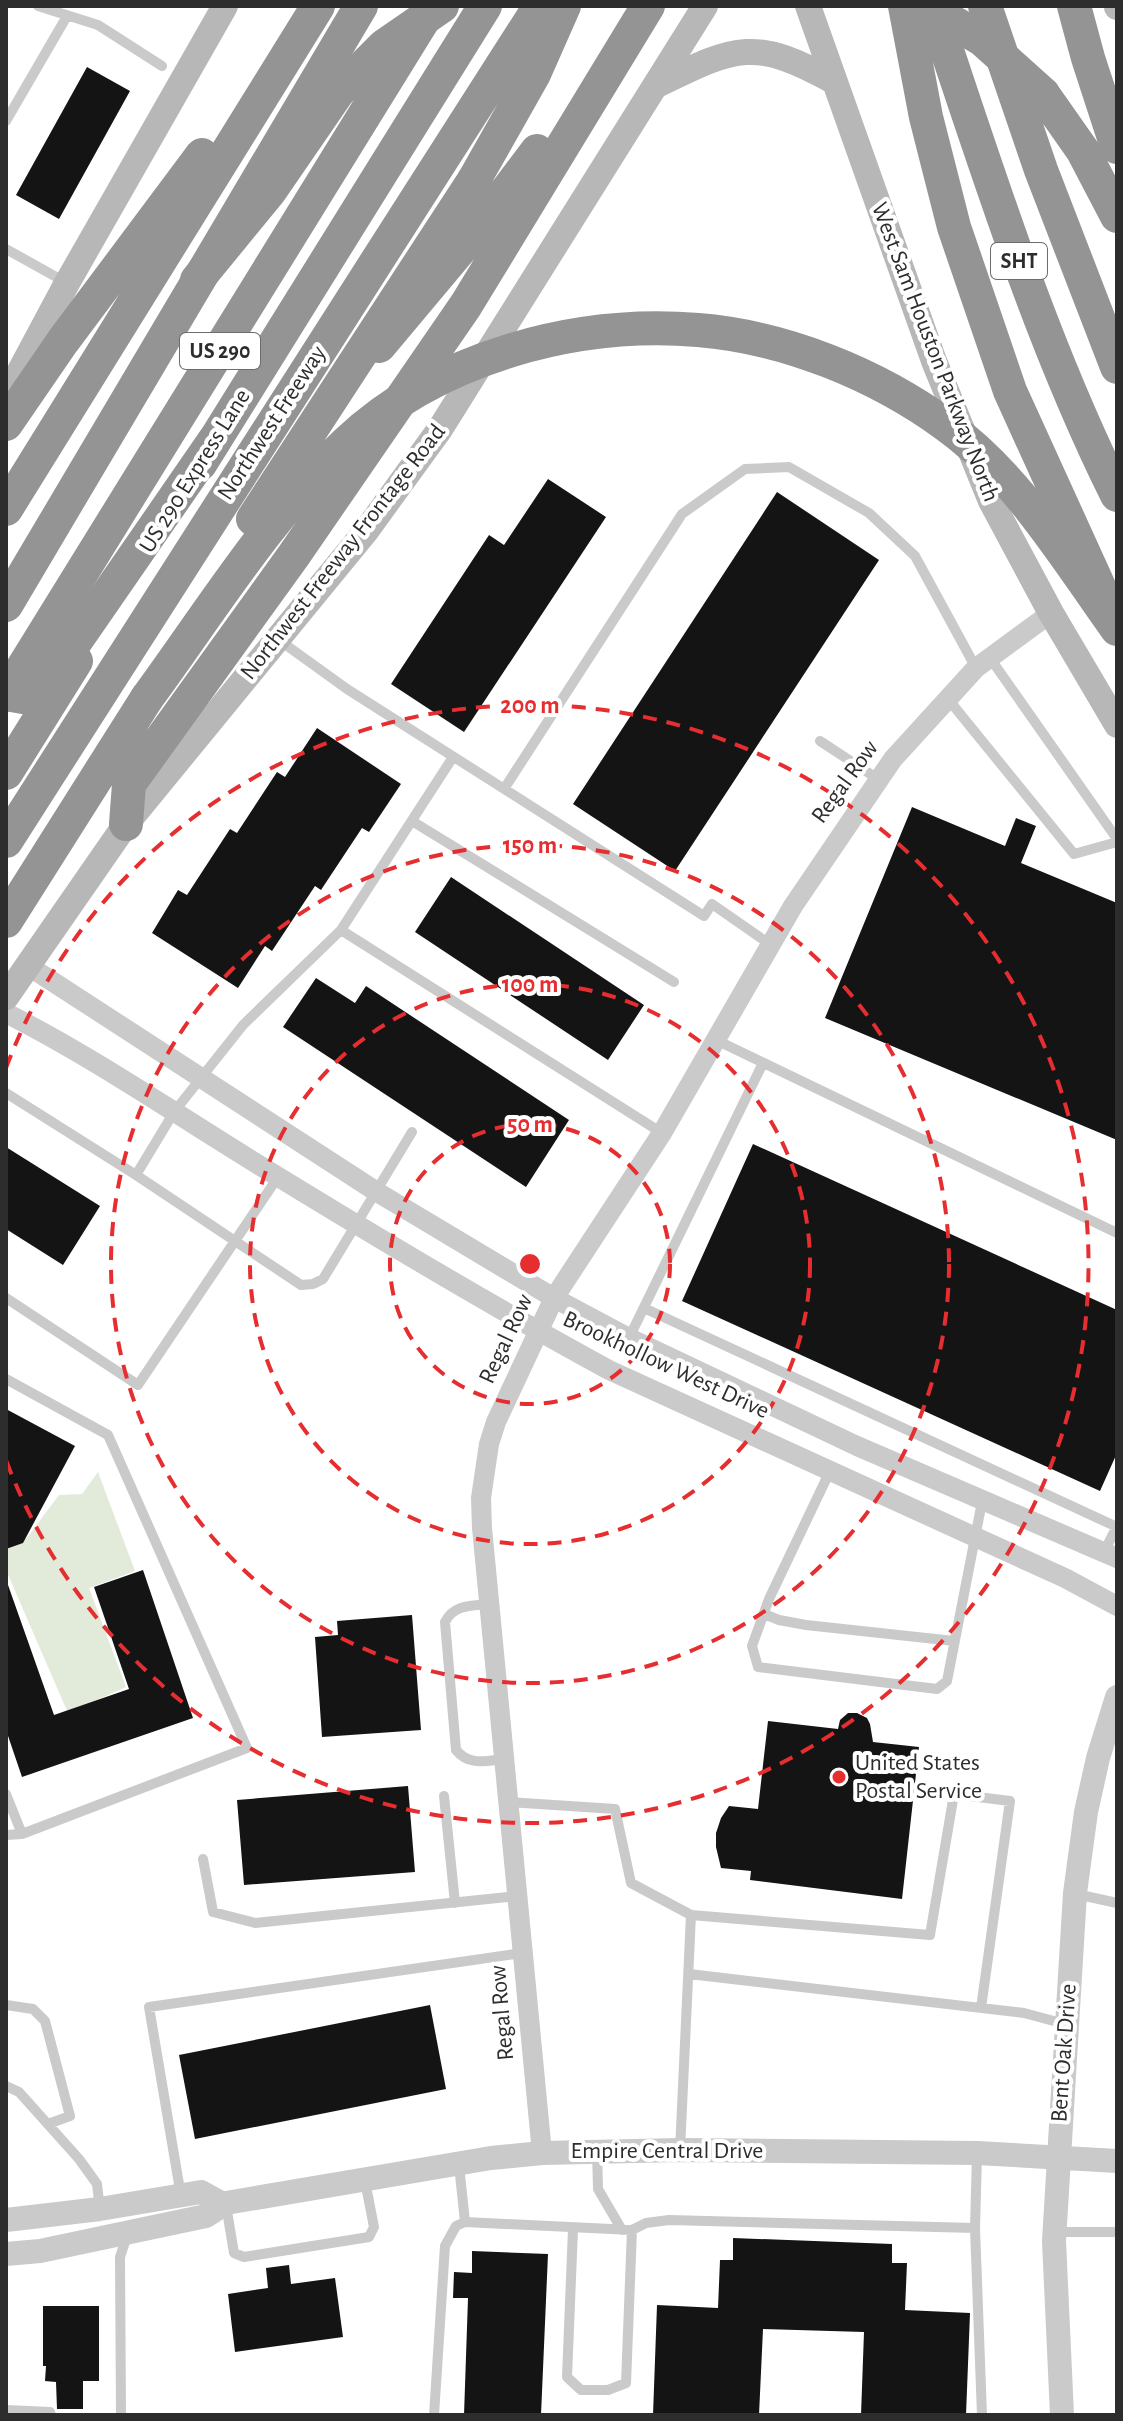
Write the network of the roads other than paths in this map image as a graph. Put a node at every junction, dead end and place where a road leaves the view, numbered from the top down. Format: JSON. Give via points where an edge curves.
{"nodes":[{"id":1,"x":38,"y":6,"type":"edge"},
{"id":2,"x":225,"y":6,"type":"edge"},
{"id":3,"x":311,"y":6,"type":"edge"},
{"id":4,"x":318,"y":6,"type":"edge"},
{"id":5,"x":361,"y":6,"type":"edge"},
{"id":6,"x":431,"y":6,"type":"edge"},
{"id":7,"x":442,"y":6,"type":"edge"},
{"id":8,"x":485,"y":6,"type":"edge"},
{"id":9,"x":540,"y":6,"type":"edge"},
{"id":10,"x":564,"y":6,"type":"edge"},
{"id":11,"x":705,"y":6,"type":"edge"},
{"id":12,"x":808,"y":6,"type":"edge"},
{"id":13,"x":905,"y":6,"type":"edge"},
{"id":14,"x":929,"y":6,"type":"edge"},
{"id":15,"x":985,"y":6,"type":"edge"},
{"id":16,"x":1074,"y":6,"type":"edge"},
{"id":17,"x":638,"y":9,"type":"edge"},
{"id":18,"x":67,"y":16,"type":"junction"},
{"id":19,"x":162,"y":66,"type":"dead end"},
{"id":20,"x":835,"y":82,"type":"junction"},
{"id":21,"x":655,"y":86,"type":"junction"},
{"id":22,"x":6,"y":121,"type":"edge"},
{"id":23,"x":1117,"y":147,"type":"edge"},
{"id":24,"x":1117,"y":216,"type":"edge"},
{"id":25,"x":6,"y":249,"type":"edge"},
{"id":26,"x":197,"y":280,"type":"junction"},
{"id":27,"x":67,"y":283,"type":"junction"},
{"id":28,"x":1117,"y":367,"type":"edge"},
{"id":29,"x":6,"y":397,"type":"edge"},
{"id":30,"x":6,"y":424,"type":"edge"},
{"id":31,"x":214,"y":441,"type":"junction"},
{"id":32,"x":1117,"y":495,"type":"edge"},
{"id":33,"x":6,"y":509,"type":"edge"},
{"id":34,"x":6,"y":605,"type":"edge"},
{"id":35,"x":1051,"y":613,"type":"junction"},
{"id":36,"x":141,"y":627,"type":"junction"},
{"id":37,"x":1117,"y":628,"type":"edge"},
{"id":38,"x":277,"y":638,"type":"junction"},
{"id":39,"x":983,"y":663,"type":"junction"},
{"id":40,"x":6,"y":694,"type":"edge"},
{"id":41,"x":147,"y":698,"type":"junction"},
{"id":42,"x":948,"y":699,"type":"junction"},
{"id":43,"x":1117,"y":725,"type":"edge"},
{"id":44,"x":820,"y":741,"type":"dead end"},
{"id":45,"x":453,"y":757,"type":"junction"},
{"id":46,"x":6,"y":773,"type":"edge"},
{"id":47,"x":878,"y":779,"type":"junction"},
{"id":48,"x":504,"y":789,"type":"junction"},
{"id":49,"x":412,"y":821,"type":"junction"},
{"id":50,"x":126,"y":824,"type":"junction"},
{"id":51,"x":6,"y":841,"type":"edge"},
{"id":52,"x":1117,"y":841,"type":"edge"},
{"id":53,"x":6,"y":921,"type":"edge"},
{"id":54,"x":341,"y":930,"type":"junction"},
{"id":55,"x":771,"y":945,"type":"junction"},
{"id":56,"x":27,"y":965,"type":"junction"},
{"id":57,"x":674,"y":982,"type":"dead end"},
{"id":58,"x":6,"y":997,"type":"edge"},
{"id":59,"x":6,"y":1013,"type":"edge"},
{"id":60,"x":716,"y":1040,"type":"junction"},
{"id":61,"x":763,"y":1063,"type":"junction"},
{"id":62,"x":201,"y":1080,"type":"junction"},
{"id":63,"x":6,"y":1093,"type":"edge"},
{"id":64,"x":174,"y":1112,"type":"junction"},
{"id":65,"x":412,"y":1132,"type":"dead end"},
{"id":66,"x":662,"y":1133,"type":"junction"},
{"id":67,"x":136,"y":1175,"type":"junction"},
{"id":68,"x":278,"y":1177,"type":"junction"},
{"id":69,"x":377,"y":1192,"type":"junction"},
{"id":70,"x":356,"y":1225,"type":"junction"},
{"id":71,"x":1117,"y":1233,"type":"edge"},
{"id":72,"x":236,"y":1240,"type":"junction"},
{"id":73,"x":6,"y":1298,"type":"edge"},
{"id":74,"x":554,"y":1298,"type":"junction"},
{"id":75,"x":644,"y":1308,"type":"junction"},
{"id":76,"x":538,"y":1333,"type":"junction"},
{"id":77,"x":629,"y":1338,"type":"junction"},
{"id":78,"x":6,"y":1379,"type":"edge"},
{"id":79,"x":745,"y":1393,"type":"junction"},
{"id":80,"x":729,"y":1424,"type":"junction"},
{"id":81,"x":830,"y":1470,"type":"junction"},
{"id":82,"x":982,"y":1502,"type":"junction"},
{"id":83,"x":1117,"y":1527,"type":"edge"},
{"id":84,"x":975,"y":1537,"type":"junction"},
{"id":85,"x":1111,"y":1555,"type":"edge"},
{"id":86,"x":489,"y":1604,"type":"junction"},
{"id":87,"x":1117,"y":1606,"type":"edge"},
{"id":88,"x":764,"y":1614,"type":"junction"},
{"id":89,"x":954,"y":1641,"type":"junction"},
{"id":90,"x":1117,"y":1697,"type":"edge"},
{"id":91,"x":504,"y":1759,"type":"junction"},
{"id":92,"x":6,"y":1794,"type":"edge"},
{"id":93,"x":444,"y":1796,"type":"dead end"},
{"id":94,"x":508,"y":1802,"type":"junction"},
{"id":95,"x":22,"y":1834,"type":"junction"},
{"id":96,"x":6,"y":1835,"type":"edge"},
{"id":97,"x":203,"y":1859,"type":"dead end"},
{"id":98,"x":1075,"y":1893,"type":"junction"},
{"id":99,"x":517,"y":1896,"type":"junction"},
{"id":100,"x":455,"y":1903,"type":"junction"},
{"id":101,"x":1117,"y":1903,"type":"edge"},
{"id":102,"x":691,"y":1915,"type":"junction"},
{"id":103,"x":522,"y":1953,"type":"junction"},
{"id":104,"x":689,"y":1974,"type":"junction"},
{"id":105,"x":6,"y":2005,"type":"edge"},
{"id":106,"x":981,"y":2008,"type":"junction"},
{"id":107,"x":1065,"y":2024,"type":"junction"},
{"id":108,"x":6,"y":2086,"type":"edge"},
{"id":109,"x":48,"y":2124,"type":"junction"},
{"id":110,"x":597,"y":2150,"type":"junction"},
{"id":111,"x":680,"y":2150,"type":"junction"},
{"id":112,"x":542,"y":2153,"type":"junction"},
{"id":113,"x":977,"y":2153,"type":"junction"},
{"id":114,"x":1058,"y":2157,"type":"junction"},
{"id":115,"x":1117,"y":2161,"type":"edge"},
{"id":116,"x":458,"y":2163,"type":"junction"},
{"id":117,"x":365,"y":2179,"type":"junction"},
{"id":118,"x":181,"y":2196,"type":"junction"},
{"id":119,"x":223,"y":2203,"type":"junction"},
{"id":120,"x":100,"y":2209,"type":"junction"},
{"id":121,"x":6,"y":2220,"type":"edge"},
{"id":122,"x":465,"y":2222,"type":"junction"},
{"id":123,"x":975,"y":2228,"type":"junction"},
{"id":124,"x":573,"y":2229,"type":"junction"},
{"id":125,"x":627,"y":2230,"type":"junction"},
{"id":126,"x":1055,"y":2232,"type":"junction"},
{"id":127,"x":1117,"y":2232,"type":"edge"},
{"id":128,"x":128,"y":2234,"type":"junction"},
{"id":129,"x":6,"y":2254,"type":"edge"},
{"id":130,"x":6,"y":2410,"type":"edge"},
{"id":131,"x":51,"y":2415,"type":"edge"},
{"id":132,"x":121,"y":2415,"type":"edge"},
{"id":133,"x":434,"y":2415,"type":"edge"},
{"id":134,"x":982,"y":2415,"type":"edge"},
{"id":135,"x":1062,"y":2415,"type":"edge"}],
"edges":[{"from":1,"to":18,"type":"lane"},
{"from":2,"to":27,"type":"main road"},
{"from":3,"to":30,"type":"highway"},
{"from":4,"to":33,"type":"highway"},
{"from":5,"to":26,"type":"highway","bridge":true},
{"from":6,"to":40,"type":"highway","number":"US 290"},
{"from":7,"to":26,"type":"highway","bridge":true,"via":[[384,46],[338,92],[270,191]]},
{"from":8,"to":31,"type":"highway","name":"US 290 Express Lane"},
{"from":9,"to":36,"type":"highway","name":"Northwest Freeway"},
{"from":10,"to":41,"type":"highway","bridge":true,"via":[[534,74],[474,180],[207,589]]},
{"from":11,"to":21,"type":"main road","name":"Northwest Freeway Frontage Road"},
{"from":12,"to":20,"type":"main road","name":"West Sam Houston Parkway North"},
{"from":13,"to":37,"type":"highway","bridge":true,"via":[[954,227],[989,331],[1010,391]]},
{"from":14,"to":24,"type":"highway","bridge":true,"via":[[983,40],[1043,94],[1083,151]]},
{"from":14,"to":32,"type":"highway","number":"SHT","via":[[1042,323]]},
{"from":15,"to":28,"type":"highway","number":"SHT","bridge":true},
{"from":16,"to":23,"type":"highway"},
{"from":17,"to":36,"type":"highway","via":[[488,216]]},
{"from":17,"to":50,"type":"highway","via":[[466,305],[129,784]]},
{"from":18,"to":19,"type":"lane","via":[[98,25]]},
{"from":18,"to":22,"type":"lane"},
{"from":20,"to":21,"type":"main road","via":[[800,62],[743,51],[716,57]]},
{"from":20,"to":35,"type":"main road","name":"West Sam Houston Parkway North","via":[[934,361],[991,501]]},
{"from":21,"to":38,"type":"main road","name":"Northwest Freeway Frontage Road","via":[[440,429],[366,531]]},
{"from":25,"to":27,"type":"lane"},
{"from":26,"to":34,"type":"highway"},
{"from":27,"to":29,"type":"main road"},
{"from":31,"to":40,"type":"highway","bridge":true,"via":[[46,684],[23,697]]},
{"from":31,"to":46,"type":"highway","name":"US 290 Express Lane","bridge":true},
{"from":35,"to":39,"type":"street","name":"Regal Row"},
{"from":35,"to":43,"type":"main road","name":"West Sam Houston Parkway North"},
{"from":36,"to":51,"type":"highway","name":"Northwest Freeway"},
{"from":37,"to":41,"type":"highway","bridge":true,"via":[[1018,494],[946,425],[825,358],[700,330],[641,328],[569,337],[477,362],[377,417],[286,507]]},
{"from":38,"to":45,"type":"lane"},
{"from":38,"to":50,"type":"main road","name":"Northwest Freeway Frontage Road"},
{"from":39,"to":42,"type":"street","name":"Regal Row"},
{"from":39,"to":48,"type":"lane","via":[[915,556],[869,513],[789,467],[745,469],[682,514]]},
{"from":39,"to":52,"type":"lane"},
{"from":41,"to":53,"type":"highway"},
{"from":42,"to":47,"type":"street","name":"Regal Row"},
{"from":42,"to":52,"type":"lane","via":[[1074,854]]},
{"from":44,"to":47,"type":"lane"},
{"from":45,"to":48,"type":"lane"},
{"from":45,"to":49,"type":"lane"},
{"from":47,"to":55,"type":"street","name":"Regal Row"},
{"from":48,"to":55,"type":"lane","via":[[704,916],[712,904]]},
{"from":49,"to":54,"type":"lane"},
{"from":49,"to":57,"type":"lane"},
{"from":50,"to":56,"type":"main road","name":"Northwest Freeway Frontage Road"},
{"from":54,"to":62,"type":"lane","via":[[243,1025]]},
{"from":54,"to":66,"type":"lane"},
{"from":55,"to":60,"type":"street","name":"Regal Row"},
{"from":56,"to":58,"type":"main road","name":"Northwest Freeway Frontage Road"},
{"from":56,"to":62,"type":"street","name":"Brookhollow West Drive"},
{"from":59,"to":64,"type":"street","name":"Brookhollow West Drive"},
{"from":60,"to":61,"type":"lane"},
{"from":60,"to":66,"type":"street","name":"Regal Row"},
{"from":61,"to":71,"type":"lane"},
{"from":61,"to":75,"type":"lane"},
{"from":62,"to":64,"type":"lane"},
{"from":62,"to":69,"type":"street","name":"Brookhollow West Drive"},
{"from":63,"to":67,"type":"lane"},
{"from":64,"to":67,"type":"lane"},
{"from":64,"to":68,"type":"street","name":"Brookhollow West Drive"},
{"from":65,"to":69,"type":"lane"},
{"from":66,"to":74,"type":"street","name":"Regal Row"},
{"from":67,"to":72,"type":"lane"},
{"from":68,"to":70,"type":"street","name":"Brookhollow West Drive"},
{"from":68,"to":72,"type":"lane"},
{"from":69,"to":70,"type":"lane"},
{"from":69,"to":74,"type":"street","name":"Brookhollow West Drive"},
{"from":70,"to":72,"type":"lane","via":[[323,1279],[313,1284],[301,1285]]},
{"from":70,"to":76,"type":"street","name":"Brookhollow West Drive"},
{"from":72,"to":73,"type":"lane","via":[[138,1385]]},
{"from":74,"to":76,"type":"street","name":"Regal Row"},
{"from":74,"to":77,"type":"street","name":"Brookhollow West Drive"},
{"from":75,"to":77,"type":"lane"},
{"from":75,"to":83,"type":"lane"},
{"from":76,"to":80,"type":"street","name":"Brookhollow West Drive"},
{"from":76,"to":86,"type":"street","name":"Regal Row","via":[[496,1422],[484,1469],[482,1528]]},
{"from":77,"to":79,"type":"street","name":"Brookhollow West Drive"},
{"from":78,"to":95,"type":"lane","via":[[108,1435],[247,1748]]},
{"from":79,"to":80,"type":"street"},
{"from":79,"to":82,"type":"street","name":"Brookhollow West Drive"},
{"from":80,"to":81,"type":"street","name":"Brookhollow West Drive"},
{"from":81,"to":84,"type":"street","name":"Brookhollow West Drive"},
{"from":81,"to":88,"type":"lane"},
{"from":82,"to":84,"type":"lane"},
{"from":82,"to":85,"type":"street","name":"Brookhollow West Drive"},
{"from":83,"to":85,"type":"lane"},
{"from":84,"to":87,"type":"street","name":"Brookhollow West Drive"},
{"from":84,"to":89,"type":"lane"},
{"from":86,"to":91,"type":"street","name":"Regal Row"},
{"from":86,"to":91,"type":"lane","via":[[458,1607],[445,1622],[456,1750],[472,1762]]},
{"from":88,"to":89,"type":"lane","via":[[806,1625]]},
{"from":88,"to":89,"type":"lane","via":[[752,1646],[758,1667],[937,1689],[947,1681]]},
{"from":90,"to":98,"type":"street","name":"Bent Oak Drive","via":[[1086,1812]]},
{"from":91,"to":94,"type":"street","name":"Regal Row"},
{"from":92,"to":95,"type":"lane"},
{"from":93,"to":100,"type":"lane"},
{"from":94,"to":99,"type":"street","name":"Regal Row"},
{"from":94,"to":102,"type":"lane","via":[[615,1809],[631,1883]]},
{"from":95,"to":96,"type":"lane"},
{"from":97,"to":100,"type":"lane","via":[[213,1912],[255,1923]]},
{"from":98,"to":101,"type":"lane"},
{"from":98,"to":107,"type":"street","name":"Bent Oak Drive"},
{"from":99,"to":100,"type":"lane"},
{"from":99,"to":103,"type":"street","name":"Regal Row"},
{"from":102,"to":104,"type":"lane"},
{"from":102,"to":106,"type":"lane","via":[[930,1935],[954,1794],[1010,1801]]},
{"from":103,"to":112,"type":"street","name":"Regal Row"},
{"from":103,"to":118,"type":"lane","via":[[149,2007]]},
{"from":104,"to":106,"type":"lane"},
{"from":104,"to":111,"type":"lane"},
{"from":105,"to":109,"type":"lane","via":[[33,2009],[45,2021],[70,2116]]},
{"from":106,"to":107,"type":"lane"},
{"from":107,"to":114,"type":"street","name":"Bent Oak Drive"},
{"from":108,"to":109,"type":"lane","via":[[19,2092]]},
{"from":109,"to":120,"type":"lane","via":[[97,2184]]},
{"from":110,"to":111,"type":"street","name":"Empire Central Drive"},
{"from":110,"to":112,"type":"street","name":"Empire Central Drive"},
{"from":110,"to":125,"type":"lane","via":[[598,2189]]},
{"from":111,"to":113,"type":"street","name":"Empire Central Drive"},
{"from":112,"to":116,"type":"street","name":"Empire Central Drive"},
{"from":113,"to":114,"type":"street","name":"Empire Central Drive"},
{"from":113,"to":123,"type":"lane"},
{"from":114,"to":115,"type":"street","name":"Empire Central Drive"},
{"from":114,"to":126,"type":"street","name":"Bent Oak Drive"},
{"from":116,"to":117,"type":"street","name":"Empire Central Drive"},
{"from":116,"to":122,"type":"lane"},
{"from":117,"to":119,"type":"street","name":"Empire Central Drive"},
{"from":117,"to":119,"type":"lane","via":[[374,2227],[369,2237],[244,2257],[234,2253]]},
{"from":118,"to":119,"type":"street","name":"Empire Central Drive","via":[[201,2192]]},
{"from":118,"to":120,"type":"street","name":"Empire Central Drive"},
{"from":119,"to":128,"type":"street","name":"Empire Central Drive","via":[[206,2216]]},
{"from":120,"to":121,"type":"street","name":"Empire Central Drive"},
{"from":122,"to":124,"type":"lane"},
{"from":122,"to":133,"type":"lane","via":[[456,2226],[445,2246]]},
{"from":123,"to":125,"type":"lane","via":[[669,2220]]},
{"from":123,"to":134,"type":"lane"},
{"from":124,"to":125,"type":"lane"},
{"from":124,"to":125,"type":"lane","via":[[567,2377],[581,2390],[608,2390],[626,2383]]},
{"from":126,"to":127,"type":"lane"},
{"from":126,"to":135,"type":"street","name":"Bent Oak Drive"},
{"from":128,"to":129,"type":"street","name":"Empire Central Drive"},
{"from":128,"to":132,"type":"lane","via":[[120,2257]]},
{"from":130,"to":131,"type":"lane"}]}
